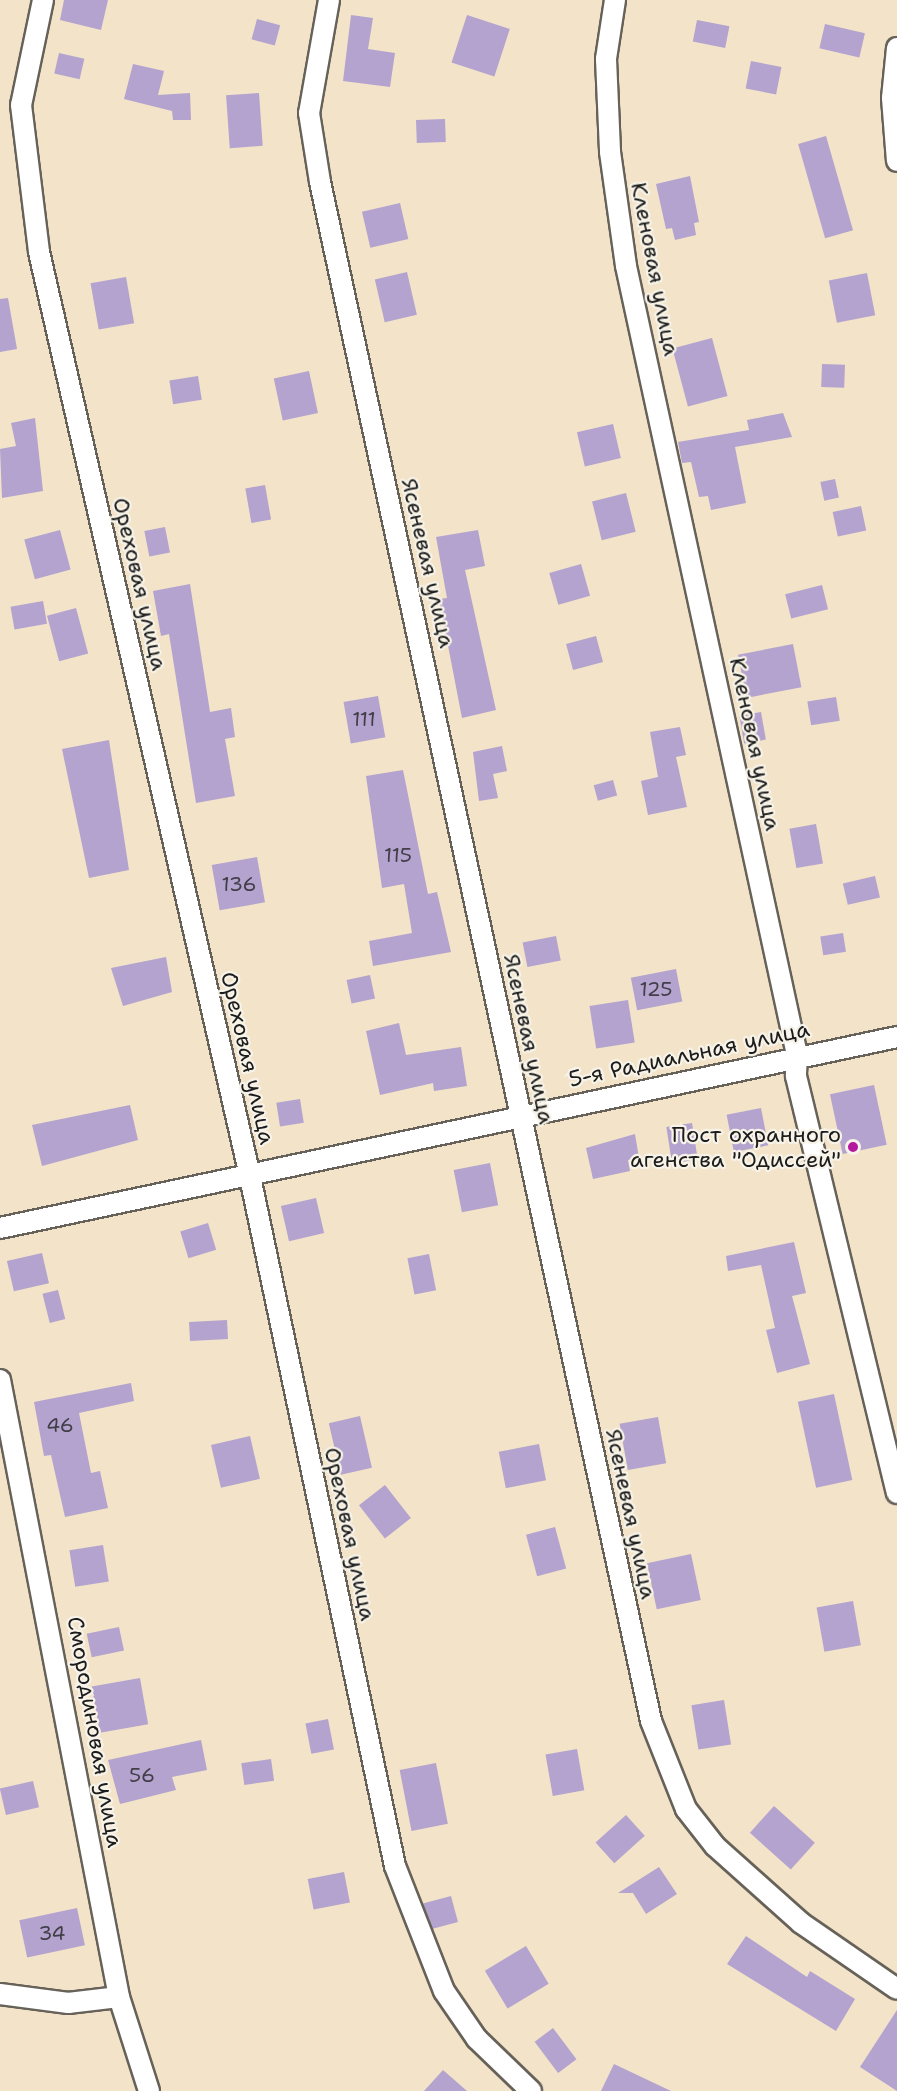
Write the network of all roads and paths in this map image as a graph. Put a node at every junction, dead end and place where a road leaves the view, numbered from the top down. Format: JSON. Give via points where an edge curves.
{"nodes":[{"id":1,"x":43,"y":0,"type":"edge"},
{"id":2,"x":329,"y":0,"type":"edge"},
{"id":3,"x":615,"y":0,"type":"edge"},
{"id":4,"x":897,"y":48,"type":"edge"},
{"id":5,"x":897,"y":161,"type":"edge"},
{"id":6,"x":897,"y":1037,"type":"edge"},
{"id":7,"x":797,"y":1055,"type":"junction"},
{"id":8,"x":521,"y":1114,"type":"junction"},
{"id":9,"x":249,"y":1172,"type":"junction"},
{"id":10,"x":0,"y":1228,"type":"edge"},
{"id":11,"x":0,"y":1380,"type":"edge"},
{"id":12,"x":897,"y":1493,"type":"edge"},
{"id":13,"x":897,"y":1989,"type":"edge"},
{"id":14,"x":0,"y":1994,"type":"edge"},
{"id":15,"x":119,"y":1997,"type":"junction"},
{"id":16,"x":149,"y":2091,"type":"edge"},
{"id":17,"x":531,"y":2091,"type":"edge"}],
"edges":[{"from":1,"to":9,"type":"street","name":"Ореховая улица","via":[[21,105],[39,252]]},
{"from":2,"to":8,"type":"street","name":"Ясеневая улица","via":[[309,113],[320,182]]},
{"from":3,"to":7,"type":"street","name":"Кленовая улица","via":[[606,59],[610,152],[626,266]]},
{"from":4,"to":5,"type":"street","via":[[892,98]]},
{"from":6,"to":7,"type":"street","name":"5-я Радиальная улица"},
{"from":7,"to":8,"type":"street","name":"5-я Радиальная улица"},
{"from":7,"to":12,"type":"street","name":"Кленовая улица","via":[[796,1076]]},
{"from":8,"to":9,"type":"street","name":"5-я Радиальная улица"},
{"from":8,"to":13,"type":"street","name":"Ясеневая улица","via":[[651,1721],[686,1809],[759,1888]]},
{"from":9,"to":10,"type":"street","name":"5-я Радиальная улица"},
{"from":9,"to":17,"type":"street","name":"Ореховая улица","via":[[395,1866],[444,1991],[477,2039]]},
{"from":11,"to":15,"type":"street","name":"Смородиновая улица"},
{"from":14,"to":15,"type":"street","via":[[68,2003]]},
{"from":15,"to":16,"type":"street","name":"Смородиновая улица"}]}
